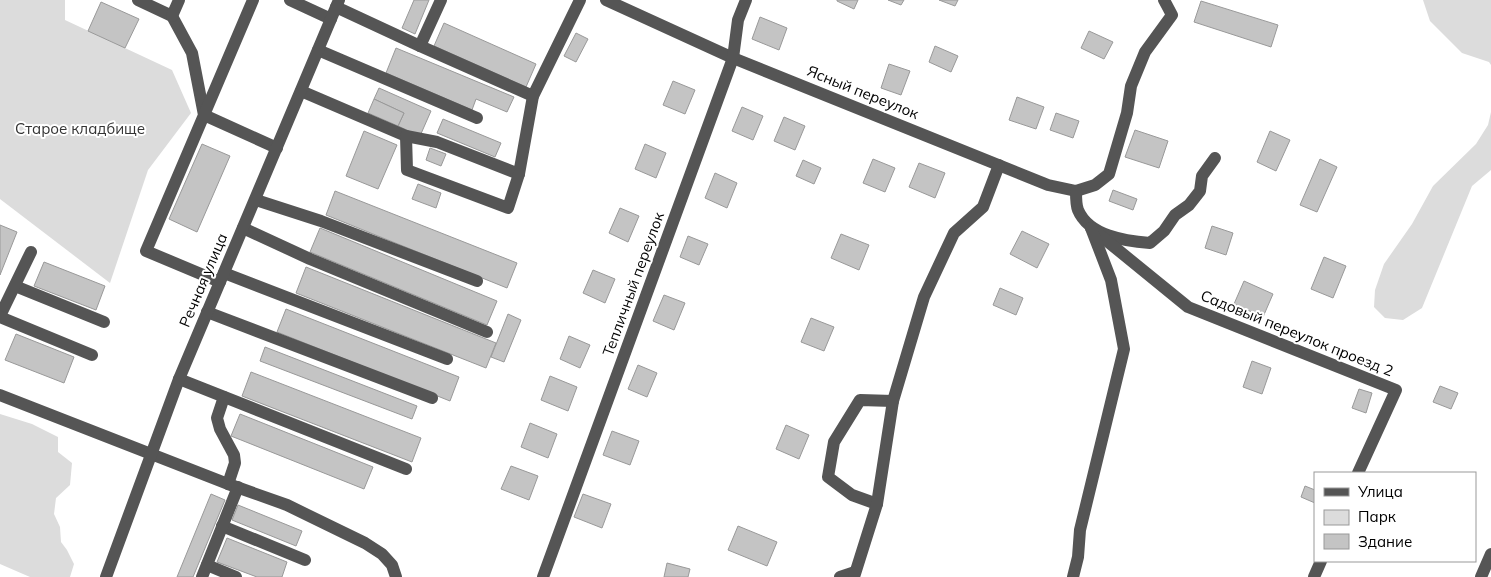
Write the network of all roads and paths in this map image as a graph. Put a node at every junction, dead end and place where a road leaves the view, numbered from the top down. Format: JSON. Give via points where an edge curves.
{"nodes":[{"id":1,"x":138,"y":0,"type":"edge"},
{"id":2,"x":179,"y":0,"type":"edge"},
{"id":3,"x":253,"y":0,"type":"edge"},
{"id":4,"x":290,"y":0,"type":"edge"},
{"id":5,"x":440,"y":0,"type":"edge"},
{"id":6,"x":580,"y":0,"type":"edge"},
{"id":7,"x":606,"y":0,"type":"edge"},
{"id":8,"x":746,"y":0,"type":"edge"},
{"id":9,"x":1164,"y":0,"type":"edge"},
{"id":10,"x":1177,"y":0,"type":"edge"},
{"id":11,"x":335,"y":9,"type":"edge"},
{"id":12,"x":1172,"y":15,"type":"junction"},
{"id":13,"x":172,"y":16,"type":"junction"},
{"id":14,"x":420,"y":46,"type":"junction"},
{"id":15,"x":318,"y":50,"type":"junction"},
{"id":16,"x":733,"y":58,"type":"junction"},
{"id":17,"x":301,"y":91,"type":"junction"},
{"id":18,"x":533,"y":96,"type":"junction"},
{"id":19,"x":204,"y":115,"type":"junction"},
{"id":20,"x":477,"y":118,"type":"dead end"},
{"id":21,"x":406,"y":136,"type":"junction"},
{"id":22,"x":277,"y":148,"type":"junction"},
{"id":23,"x":1215,"y":158,"type":"dead end"},
{"id":24,"x":999,"y":165,"type":"junction"},
{"id":25,"x":519,"y":174,"type":"junction"},
{"id":26,"x":1076,"y":191,"type":"junction"},
{"id":27,"x":256,"y":200,"type":"junction"},
{"id":28,"x":243,"y":228,"type":"junction"},
{"id":29,"x":1091,"y":228,"type":"junction"},
{"id":30,"x":31,"y":252,"type":"dead end"},
{"id":31,"x":222,"y":278,"type":"junction"},
{"id":32,"x":477,"y":281,"type":"dead end"},
{"id":33,"x":15,"y":286,"type":"junction"},
{"id":34,"x":207,"y":312,"type":"junction"},
{"id":35,"x":0,"y":317,"type":"edge"},
{"id":36,"x":104,"y":322,"type":"dead end"},
{"id":37,"x":487,"y":332,"type":"dead end"},
{"id":38,"x":92,"y":355,"type":"dead end"},
{"id":39,"x":447,"y":359,"type":"dead end"},
{"id":40,"x":179,"y":379,"type":"junction"},
{"id":41,"x":0,"y":395,"type":"edge"},
{"id":42,"x":224,"y":397,"type":"junction"},
{"id":43,"x":432,"y":398,"type":"dead end"},
{"id":44,"x":893,"y":400,"type":"junction"},
{"id":45,"x":152,"y":454,"type":"junction"},
{"id":46,"x":406,"y":468,"type":"dead end"},
{"id":47,"x":1358,"y":472,"type":"edge"},
{"id":48,"x":233,"y":486,"type":"junction"},
{"id":49,"x":877,"y":504,"type":"junction"},
{"id":50,"x":222,"y":526,"type":"junction"},
{"id":51,"x":1491,"y":554,"type":"edge"},
{"id":52,"x":305,"y":560,"type":"dead end"},
{"id":53,"x":1321,"y":562,"type":"edge"},
{"id":54,"x":207,"y":564,"type":"junction"},
{"id":55,"x":854,"y":575,"type":"edge"},
{"id":56,"x":106,"y":577,"type":"edge"},
{"id":57,"x":202,"y":577,"type":"edge"},
{"id":58,"x":236,"y":577,"type":"edge"},
{"id":59,"x":396,"y":577,"type":"edge"},
{"id":60,"x":543,"y":577,"type":"edge"},
{"id":61,"x":840,"y":577,"type":"edge"},
{"id":62,"x":1073,"y":577,"type":"edge"},
{"id":63,"x":1314,"y":577,"type":"edge"},
{"id":64,"x":1481,"y":577,"type":"edge"}],
"edges":[{"from":1,"to":13,"type":"street"},
{"from":2,"to":13,"type":"street"},
{"from":3,"to":19,"type":"street"},
{"from":4,"to":11,"type":"street"},
{"from":5,"to":14,"type":"street"},
{"from":6,"to":18,"type":"street"},
{"from":7,"to":16,"type":"street","name":"Ясный переулок"},
{"from":8,"to":16,"type":"street","name":"Тепличный переулок","via":[[738,20]]},
{"from":9,"to":12,"type":"street"},
{"from":10,"to":12,"type":"street"},
{"from":11,"to":14,"type":"street"},
{"from":11,"to":15,"type":"street","name":"Речная улица"},
{"from":12,"to":26,"type":"street","via":[[1145,52],[1131,86],[1127,113],[1109,174],[1095,185]]},
{"from":13,"to":19,"type":"street","via":[[192,53]]},
{"from":14,"to":18,"type":"street"},
{"from":15,"to":17,"type":"street","name":"Речная улица"},
{"from":15,"to":20,"type":"street"},
{"from":16,"to":24,"type":"street","name":"Ясный переулок"},
{"from":16,"to":60,"type":"street","name":"Тепличный переулок"},
{"from":17,"to":21,"type":"street"},
{"from":17,"to":22,"type":"street","name":"Речная улица"},
{"from":18,"to":25,"type":"street"},
{"from":19,"to":22,"type":"street"},
{"from":19,"to":31,"type":"street","via":[[146,251]]},
{"from":21,"to":25,"type":"street","via":[[437,142]]},
{"from":21,"to":25,"type":"street","via":[[407,170],[508,208]]},
{"from":22,"to":27,"type":"street","name":"Речная улица"},
{"from":23,"to":29,"type":"street","via":[[1202,176],[1200,191],[1150,243],[1126,241]]},
{"from":24,"to":26,"type":"street","name":"Ясный переулок","via":[[1048,185]]},
{"from":24,"to":44,"type":"street","via":[[983,207],[954,234],[924,297]]},
{"from":26,"to":29,"type":"street","via":[[1078,210]]},
{"from":27,"to":28,"type":"street","name":"Речная улица"},
{"from":27,"to":32,"type":"street","via":[[321,221]]},
{"from":28,"to":31,"type":"street","name":"Речная улица"},
{"from":28,"to":37,"type":"street"},
{"from":29,"to":47,"type":"street","name":"Садовый переулок проезд 2","via":[[1188,307],[1396,390]]},
{"from":29,"to":62,"type":"street","via":[[1111,280],[1124,349],[1080,530]]},
{"from":30,"to":33,"type":"street"},
{"from":31,"to":34,"type":"street","name":"Речная улица"},
{"from":31,"to":39,"type":"street"},
{"from":33,"to":35,"type":"street"},
{"from":33,"to":36,"type":"street"},
{"from":34,"to":40,"type":"street","name":"Речная улица"},
{"from":34,"to":43,"type":"street"},
{"from":35,"to":38,"type":"street"},
{"from":40,"to":42,"type":"street"},
{"from":40,"to":45,"type":"street","name":"Речная улица"},
{"from":41,"to":45,"type":"street"},
{"from":42,"to":46,"type":"street"},
{"from":42,"to":48,"type":"street","via":[[217,418],[234,455]]},
{"from":44,"to":49,"type":"street"},
{"from":44,"to":49,"type":"street","via":[[860,400],[834,442],[828,477],[852,495]]},
{"from":45,"to":48,"type":"street"},
{"from":45,"to":56,"type":"street","name":"Речная улица"},
{"from":48,"to":50,"type":"street"},
{"from":48,"to":59,"type":"street","via":[[287,504],[364,542],[382,554],[392,565]]},
{"from":49,"to":55,"type":"street"},
{"from":50,"to":52,"type":"street"},
{"from":50,"to":54,"type":"street"},
{"from":51,"to":64,"type":"street"},
{"from":53,"to":63,"type":"street"},
{"from":54,"to":57,"type":"street"},
{"from":54,"to":58,"type":"street"},
{"from":55,"to":61,"type":"street"}]}
